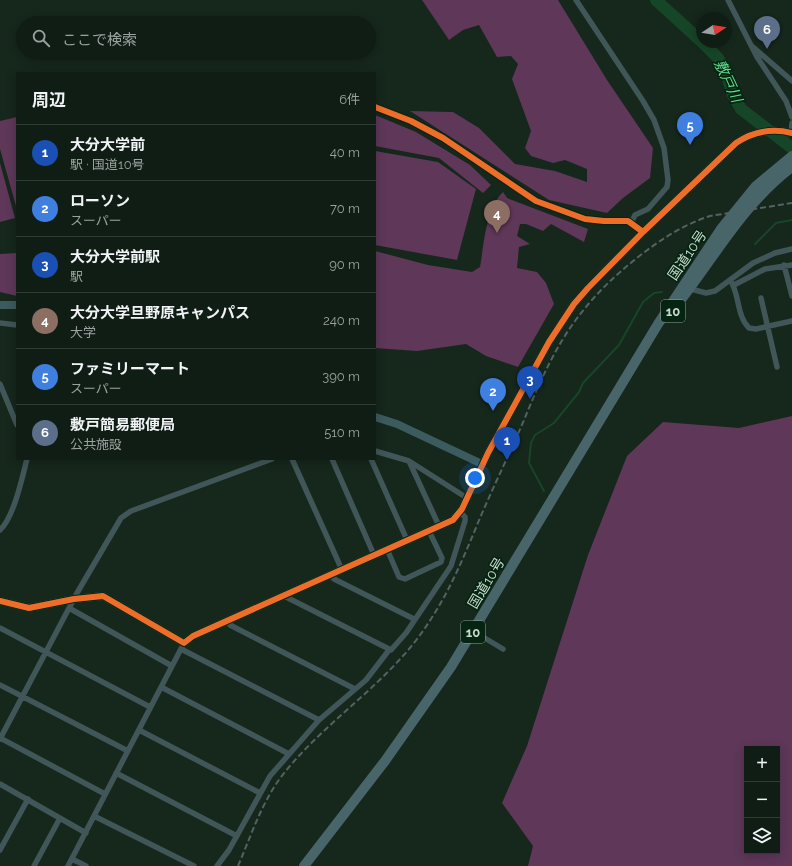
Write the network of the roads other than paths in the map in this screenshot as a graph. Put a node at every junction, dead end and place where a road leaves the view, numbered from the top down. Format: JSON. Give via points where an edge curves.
{"nodes":[{"id":1,"x":576,"y":0,"type":"edge"},
{"id":2,"x":728,"y":0,"type":"edge"},
{"id":3,"x":750,"y":44,"type":"junction"},
{"id":4,"x":792,"y":81,"type":"edge"},
{"id":5,"x":376,"y":107,"type":"edge"},
{"id":6,"x":792,"y":117,"type":"edge"},
{"id":7,"x":792,"y":123,"type":"edge"},
{"id":8,"x":792,"y":133,"type":"edge"},
{"id":9,"x":791,"y":161,"type":"edge"},
{"id":10,"x":631,"y":223,"type":"junction"},
{"id":11,"x":643,"y":232,"type":"junction"},
{"id":12,"x":721,"y":237,"type":"junction"},
{"id":13,"x":792,"y":249,"type":"edge"},
{"id":14,"x":784,"y":265,"type":"junction"},
{"id":15,"x":792,"y":265,"type":"edge"},
{"id":16,"x":732,"y":283,"type":"junction"},
{"id":17,"x":687,"y":286,"type":"junction"},
{"id":18,"x":792,"y":296,"type":"edge"},
{"id":19,"x":761,"y":298,"type":"dead end"},
{"id":20,"x":0,"y":305,"type":"edge"},
{"id":21,"x":16,"y":306,"type":"edge"},
{"id":22,"x":792,"y":321,"type":"edge"},
{"id":23,"x":0,"y":322,"type":"edge"},
{"id":24,"x":16,"y":324,"type":"edge"},
{"id":25,"x":768,"y":327,"type":"junction"},
{"id":26,"x":777,"y":367,"type":"dead end"},
{"id":27,"x":0,"y":384,"type":"edge"},
{"id":28,"x":376,"y":417,"type":"edge"},
{"id":29,"x":16,"y":423,"type":"edge"},
{"id":30,"x":376,"y":451,"type":"edge"},
{"id":31,"x":27,"y":460,"type":"edge"},
{"id":32,"x":269,"y":460,"type":"edge"},
{"id":33,"x":292,"y":460,"type":"edge"},
{"id":34,"x":332,"y":460,"type":"edge"},
{"id":35,"x":371,"y":460,"type":"edge"},
{"id":36,"x":409,"y":461,"type":"junction"},
{"id":37,"x":482,"y":464,"type":"junction"},
{"id":38,"x":466,"y":498,"type":"junction"},
{"id":39,"x":460,"y":512,"type":"junction"},
{"id":40,"x":1,"y":526,"type":"edge"},
{"id":41,"x":439,"y":526,"type":"junction"},
{"id":42,"x":429,"y":531,"type":"junction"},
{"id":43,"x":407,"y":540,"type":"junction"},
{"id":44,"x":387,"y":549,"type":"junction"},
{"id":45,"x":374,"y":555,"type":"junction"},
{"id":46,"x":342,"y":570,"type":"junction"},
{"id":47,"x":331,"y":574,"type":"junction"},
{"id":48,"x":285,"y":595,"type":"junction"},
{"id":49,"x":74,"y":599,"type":"junction"},
{"id":50,"x":0,"y":601,"type":"edge"},
{"id":51,"x":69,"y":608,"type":"junction"},
{"id":52,"x":412,"y":618,"type":"dead end"},
{"id":53,"x":228,"y":620,"type":"junction"},
{"id":54,"x":0,"y":628,"type":"edge"},
{"id":55,"x":473,"y":631,"type":"junction"},
{"id":56,"x":183,"y":646,"type":"junction"},
{"id":57,"x":503,"y":649,"type":"dead end"},
{"id":58,"x":389,"y":650,"type":"junction"},
{"id":59,"x":46,"y":652,"type":"junction"},
{"id":60,"x":172,"y":666,"type":"junction"},
{"id":61,"x":0,"y":685,"type":"edge"},
{"id":62,"x":161,"y":687,"type":"junction"},
{"id":63,"x":355,"y":689,"type":"junction"},
{"id":64,"x":23,"y":697,"type":"junction"},
{"id":65,"x":150,"y":707,"type":"junction"},
{"id":66,"x":319,"y":720,"type":"junction"},
{"id":67,"x":139,"y":730,"type":"junction"},
{"id":68,"x":0,"y":738,"type":"edge"},
{"id":69,"x":128,"y":751,"type":"junction"},
{"id":70,"x":289,"y":754,"type":"junction"},
{"id":71,"x":116,"y":773,"type":"junction"},
{"id":72,"x":0,"y":784,"type":"edge"},
{"id":73,"x":260,"y":793,"type":"junction"},
{"id":74,"x":105,"y":794,"type":"junction"},
{"id":75,"x":28,"y":800,"type":"junction"},
{"id":76,"x":94,"y":816,"type":"junction"},
{"id":77,"x":60,"y":818,"type":"junction"},
{"id":78,"x":86,"y":832,"type":"junction"},
{"id":79,"x":236,"y":836,"type":"junction"},
{"id":80,"x":0,"y":850,"type":"edge"},
{"id":81,"x":72,"y":859,"type":"junction"},
{"id":82,"x":34,"y":866,"type":"edge"},
{"id":83,"x":68,"y":866,"type":"edge"},
{"id":84,"x":86,"y":866,"type":"edge"},
{"id":85,"x":194,"y":866,"type":"edge"},
{"id":86,"x":217,"y":866,"type":"edge"},
{"id":87,"x":304,"y":866,"type":"edge"}],
"edges":[{"from":1,"to":10,"type":"street","via":[[643,101],[654,120],[664,148],[667,187],[648,209],[635,215]]},
{"from":2,"to":3,"type":"street"},
{"from":3,"to":4,"type":"street"},
{"from":3,"to":6,"type":"street","via":[[786,101]]},
{"from":5,"to":10,"type":"street","via":[[411,121],[443,138],[536,201],[585,219],[623,220]]},
{"from":7,"to":8,"type":"street"},
{"from":8,"to":11,"type":"street","via":[[763,131],[744,137],[728,149]]},
{"from":9,"to":12,"type":"highway","name":"国道10号","number":"10"},
{"from":9,"to":12,"type":"highway","name":"国道10号","number":"10","via":[[765,178],[744,200]]},
{"from":10,"to":11,"type":"street"},
{"from":11,"to":37,"type":"street","via":[[588,288],[566,316]]},
{"from":12,"to":17,"type":"highway","name":"国道10号","number":"10"},
{"from":13,"to":16,"type":"street","via":[[753,263]]},
{"from":14,"to":15,"type":"street"},
{"from":14,"to":16,"type":"street","via":[[765,269]]},
{"from":14,"to":18,"type":"street"},
{"from":16,"to":17,"type":"street","via":[[712,292]]},
{"from":16,"to":25,"type":"street","via":[[738,307],[747,326],[756,330]]},
{"from":17,"to":55,"type":"highway","name":"国道10号","number":"10","via":[[622,384]]},
{"from":19,"to":25,"type":"street"},
{"from":20,"to":21,"type":"street"},
{"from":22,"to":25,"type":"street"},
{"from":23,"to":24,"type":"street"},
{"from":25,"to":26,"type":"street"},
{"from":27,"to":29,"type":"street"},
{"from":28,"to":37,"type":"street","via":[[403,427]]},
{"from":30,"to":36,"type":"street"},
{"from":31,"to":40,"type":"street","via":[[12,509]]},
{"from":32,"to":49,"type":"street","via":[[127,513],[121,518]]},
{"from":33,"to":46,"type":"street"},
{"from":34,"to":45,"type":"street"},
{"from":35,"to":43,"type":"street"},
{"from":36,"to":38,"type":"street"},
{"from":36,"to":41,"type":"street"},
{"from":37,"to":38,"type":"street"},
{"from":38,"to":39,"type":"street"},
{"from":39,"to":41,"type":"street","via":[[453,520]]},
{"from":39,"to":58,"type":"street","via":[[465,517],[464,526],[451,566],[406,633]]},
{"from":41,"to":42,"type":"street"},
{"from":42,"to":43,"type":"street"},
{"from":42,"to":44,"type":"street","via":[[442,558],[441,562],[404,579],[399,577]]},
{"from":43,"to":44,"type":"street"},
{"from":44,"to":45,"type":"street"},
{"from":45,"to":46,"type":"street"},
{"from":46,"to":47,"type":"street"},
{"from":47,"to":48,"type":"street"},
{"from":47,"to":52,"type":"street","via":[[334,579]]},
{"from":48,"to":53,"type":"street"},
{"from":48,"to":58,"type":"street"},
{"from":49,"to":50,"type":"street","via":[[29,608]]},
{"from":49,"to":51,"type":"street"},
{"from":49,"to":56,"type":"street","via":[[103,596]]},
{"from":51,"to":59,"type":"street"},
{"from":51,"to":60,"type":"street"},
{"from":53,"to":56,"type":"street","via":[[193,636]]},
{"from":53,"to":63,"type":"street","via":[[230,625]]},
{"from":54,"to":59,"type":"street"},
{"from":55,"to":57,"type":"street"},
{"from":55,"to":87,"type":"highway","name":"国道10号","number":"10","via":[[411,726]]},
{"from":56,"to":60,"type":"street"},
{"from":56,"to":66,"type":"street"},
{"from":58,"to":63,"type":"street","via":[[368,678]]},
{"from":59,"to":64,"type":"street"},
{"from":59,"to":65,"type":"street"},
{"from":60,"to":62,"type":"street"},
{"from":61,"to":64,"type":"street"},
{"from":62,"to":65,"type":"street"},
{"from":62,"to":70,"type":"street"},
{"from":63,"to":66,"type":"street"},
{"from":64,"to":68,"type":"street"},
{"from":64,"to":69,"type":"street"},
{"from":65,"to":67,"type":"street"},
{"from":66,"to":70,"type":"street"},
{"from":67,"to":69,"type":"street"},
{"from":67,"to":73,"type":"street"},
{"from":68,"to":74,"type":"street"},
{"from":69,"to":71,"type":"street"},
{"from":70,"to":73,"type":"street","via":[[270,776]]},
{"from":71,"to":74,"type":"street"},
{"from":71,"to":79,"type":"street"},
{"from":72,"to":75,"type":"street"},
{"from":73,"to":79,"type":"street"},
{"from":74,"to":76,"type":"street"},
{"from":75,"to":77,"type":"street"},
{"from":75,"to":80,"type":"street"},
{"from":76,"to":78,"type":"street"},
{"from":76,"to":85,"type":"street"},
{"from":77,"to":78,"type":"street"},
{"from":77,"to":82,"type":"street"},
{"from":78,"to":81,"type":"street"},
{"from":79,"to":86,"type":"street"},
{"from":81,"to":83,"type":"street"},
{"from":81,"to":84,"type":"street"}]}
